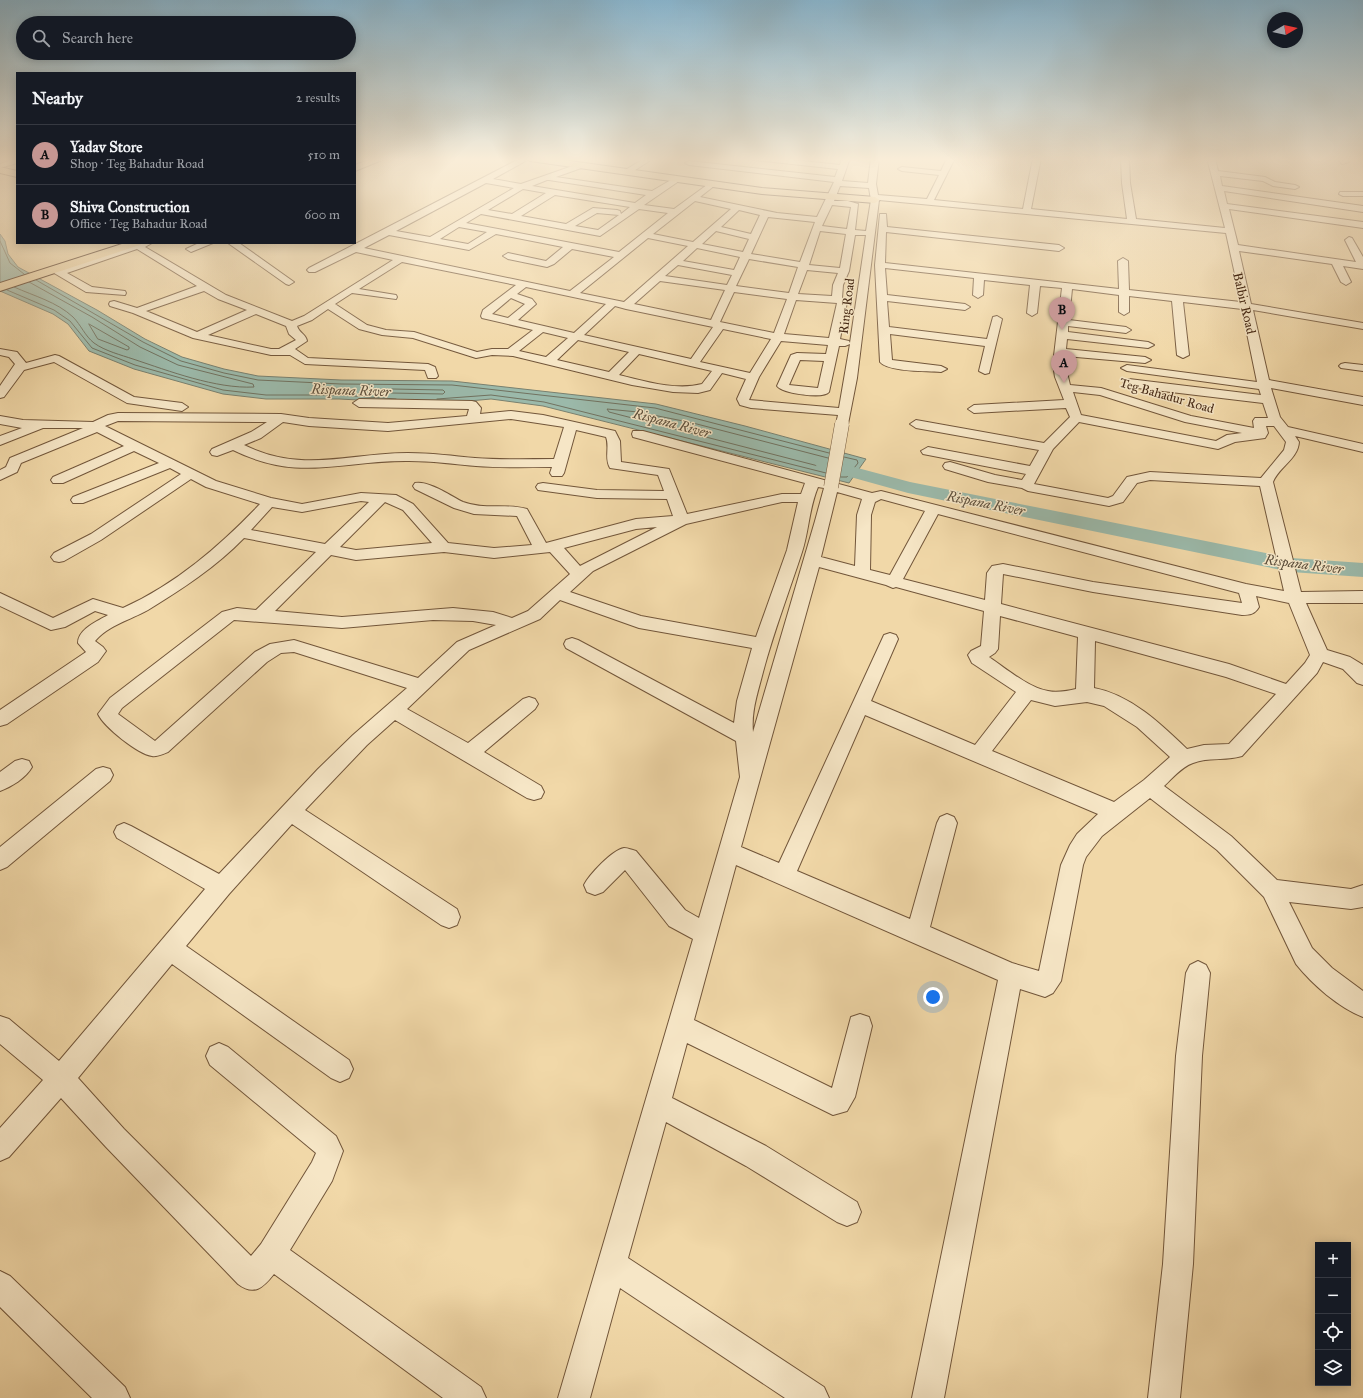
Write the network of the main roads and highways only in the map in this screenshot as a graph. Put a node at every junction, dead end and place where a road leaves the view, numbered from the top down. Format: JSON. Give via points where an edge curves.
{"nodes":[{"id":1,"x":107,"y":244,"type":"edge"},
{"id":2,"x":120,"y":244,"type":"edge"},
{"id":3,"x":140,"y":244,"type":"edge"},
{"id":4,"x":0,"y":279,"type":"edge"},
{"id":5,"x":0,"y":282,"type":"edge"},
{"id":6,"x":0,"y":287,"type":"edge"}],
"edges":[{"from":1,"to":4,"type":"main road"},
{"from":2,"to":5,"type":"main road"},
{"from":3,"to":6,"type":"main road"}]}
